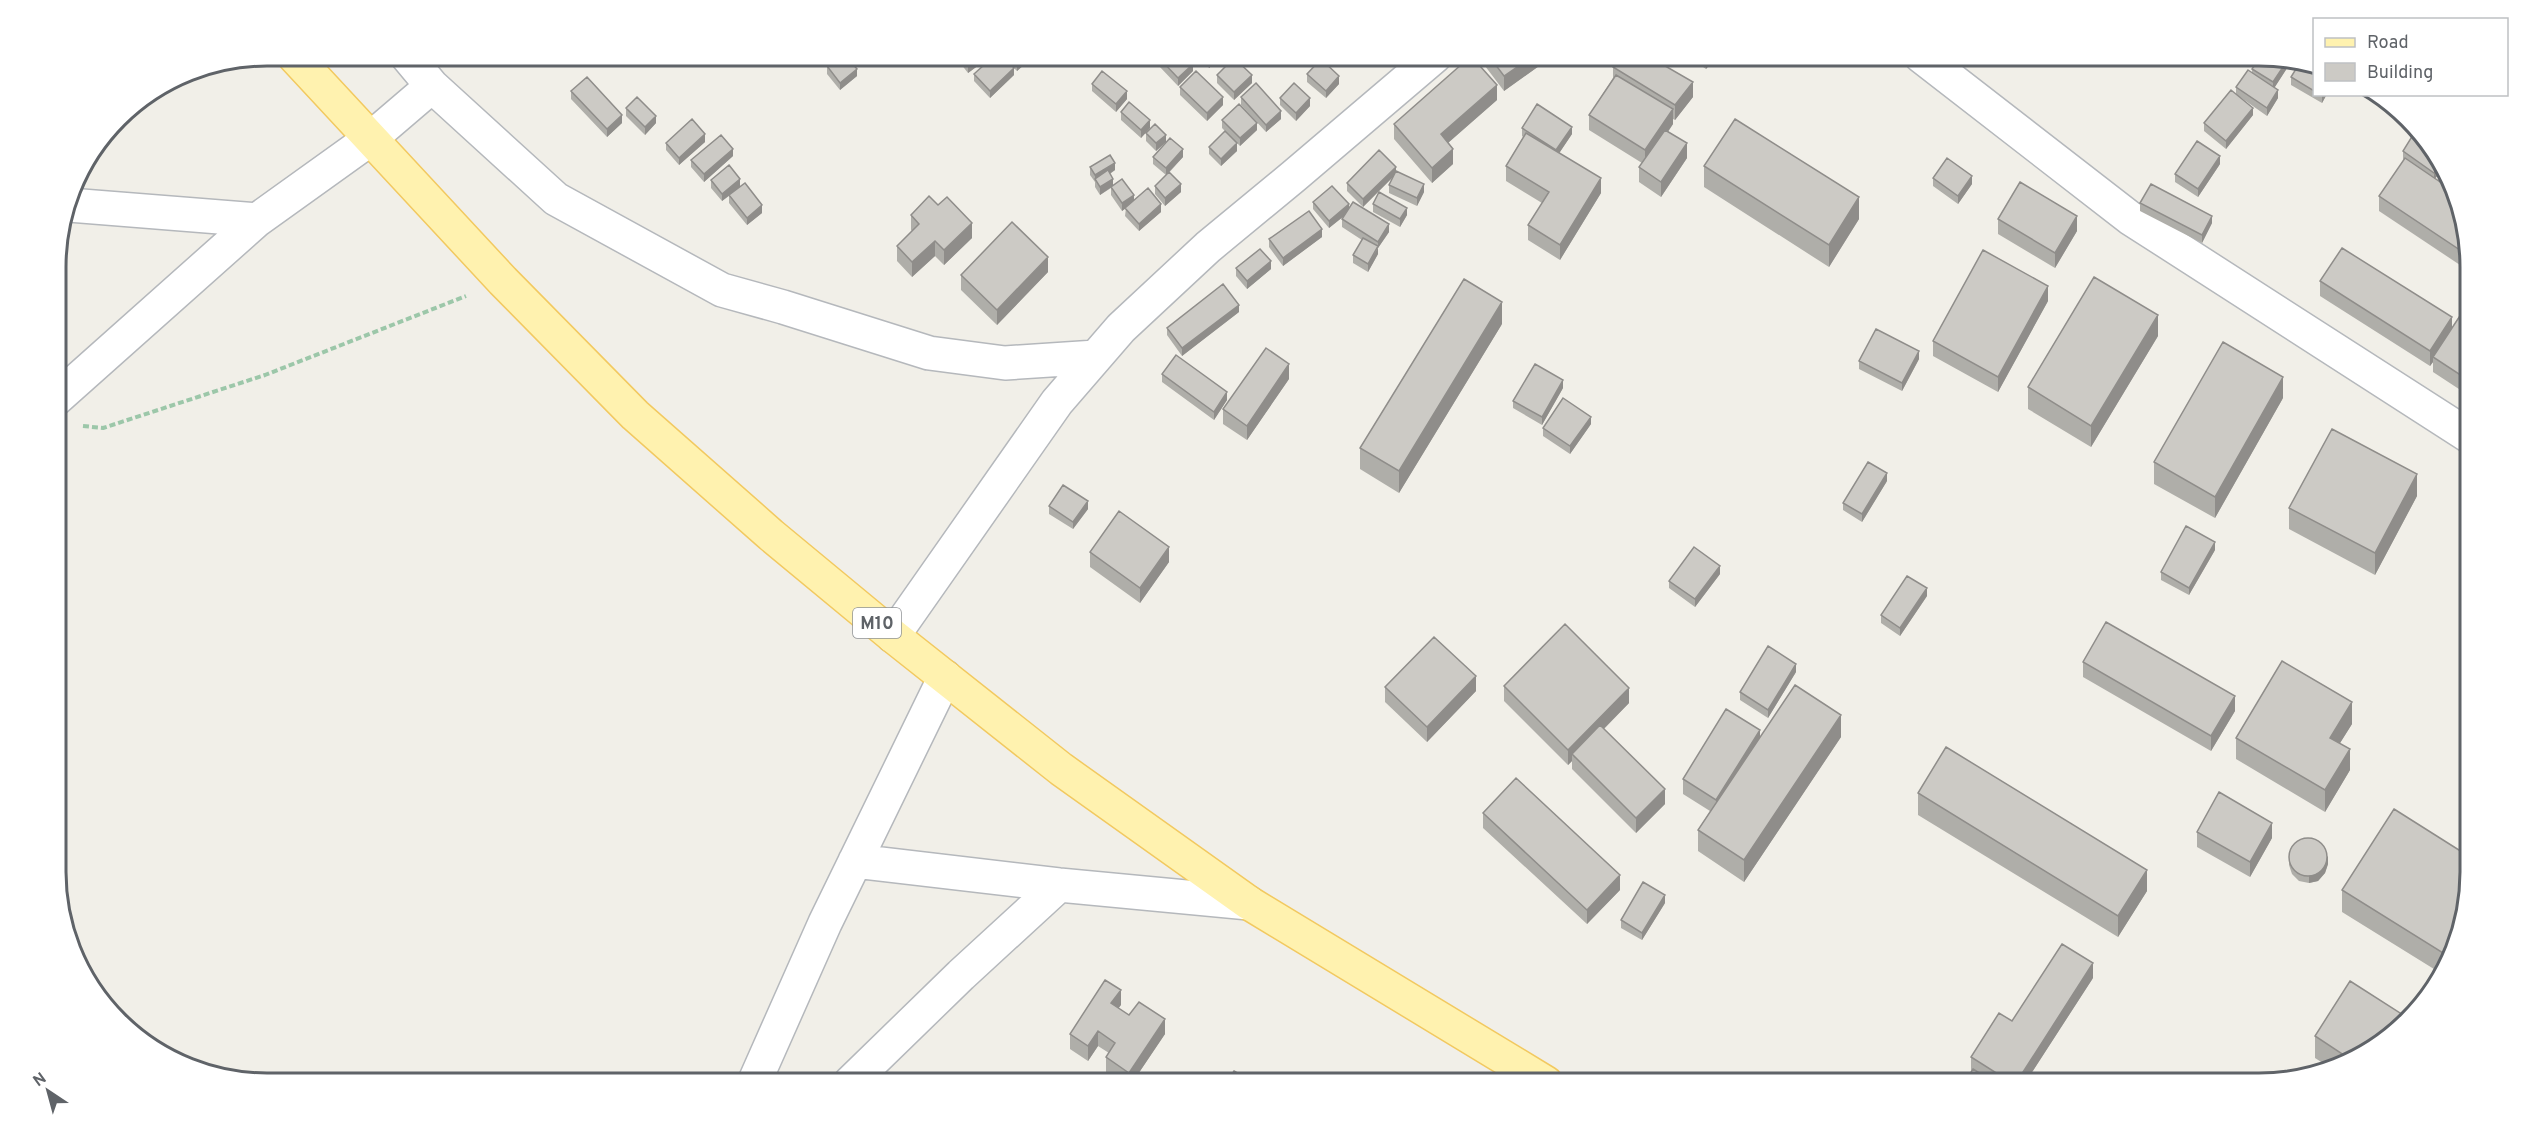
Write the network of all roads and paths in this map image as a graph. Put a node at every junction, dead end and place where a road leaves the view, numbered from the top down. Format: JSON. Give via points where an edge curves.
{"nodes":[{"id":1,"x":303,"y":66,"type":"edge"},
{"id":2,"x":415,"y":66,"type":"edge"},
{"id":3,"x":1423,"y":66,"type":"edge"},
{"id":4,"x":1934,"y":66,"type":"edge"},
{"id":5,"x":432,"y":86,"type":"junction"},
{"id":6,"x":370,"y":139,"type":"junction"},
{"id":7,"x":76,"y":206,"type":"edge"},
{"id":8,"x":257,"y":220,"type":"junction"},
{"id":9,"x":503,"y":281,"type":"junction"},
{"id":10,"x":1096,"y":357,"type":"junction"},
{"id":11,"x":66,"y":390,"type":"edge"},
{"id":12,"x":80,"y":425,"type":"dead end"},
{"id":13,"x":2460,"y":430,"type":"edge"},
{"id":14,"x":892,"y":636,"type":"junction"},
{"id":15,"x":945,"y":677,"type":"junction"},
{"id":16,"x":855,"y":861,"type":"junction"},
{"id":17,"x":1059,"y":885,"type":"junction"},
{"id":18,"x":1249,"y":903,"type":"junction"},
{"id":19,"x":759,"y":1073,"type":"edge"},
{"id":20,"x":860,"y":1073,"type":"edge"},
{"id":21,"x":1530,"y":1073,"type":"edge"}],
"edges":[{"from":1,"to":6,"type":"main road","number":"M10"},
{"from":2,"to":5,"type":"street"},
{"from":3,"to":10,"type":"street","via":[[1208,247],[1121,328]]},
{"from":4,"to":13,"type":"street","via":[[2130,218]]},
{"from":5,"to":6,"type":"street"},
{"from":5,"to":10,"type":"street","via":[[556,199],[722,290],[929,353],[1005,363]]},
{"from":6,"to":8,"type":"street"},
{"from":6,"to":9,"type":"main road","number":"M10"},
{"from":7,"to":8,"type":"street"},
{"from":8,"to":11,"type":"street"},
{"from":9,"to":12,"type":"path","via":[[265,375],[103,428]]},
{"from":9,"to":14,"type":"main road","number":"M10","via":[[635,415]]},
{"from":10,"to":14,"type":"street","via":[[1057,402]]},
{"from":14,"to":15,"type":"main road","number":"M10"},
{"from":15,"to":16,"type":"street"},
{"from":15,"to":18,"type":"main road","number":"M10","via":[[1060,769]]},
{"from":16,"to":17,"type":"street"},
{"from":16,"to":19,"type":"street"},
{"from":17,"to":18,"type":"street"},
{"from":17,"to":20,"type":"street"},
{"from":18,"to":21,"type":"main road","number":"M10"}]}
